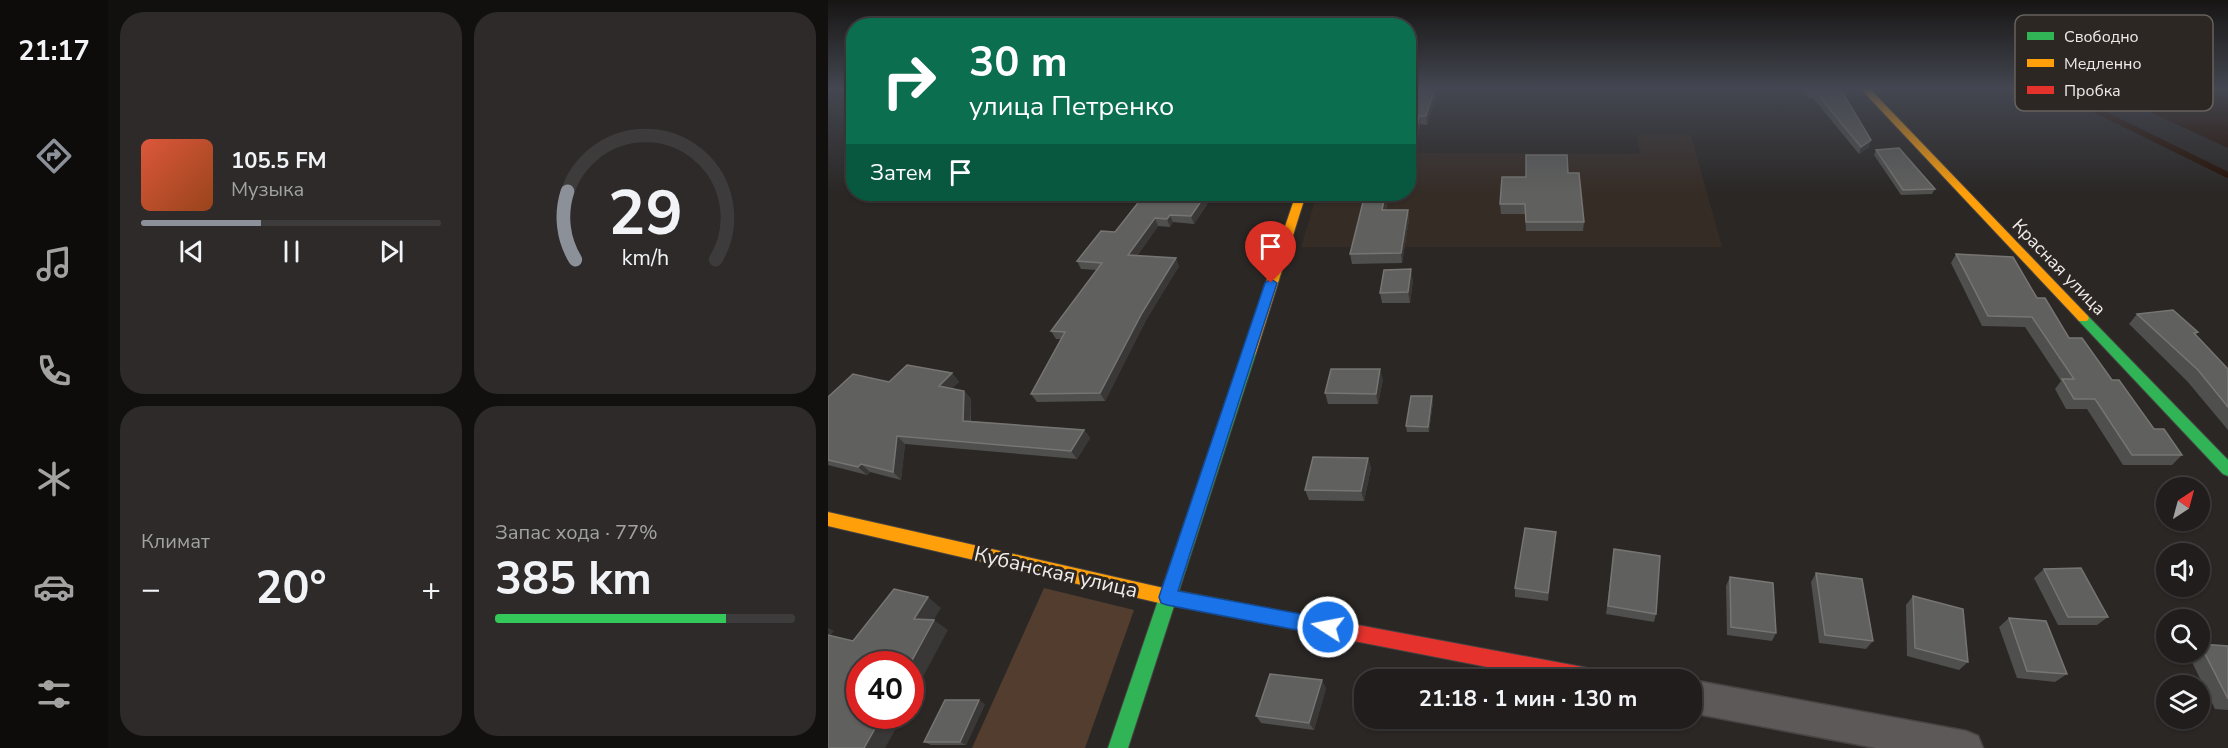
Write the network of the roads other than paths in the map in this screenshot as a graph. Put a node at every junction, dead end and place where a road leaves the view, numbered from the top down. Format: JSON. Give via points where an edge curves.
{"nodes":[{"id":1,"x":1897,"y":123,"type":"edge"},
{"id":2,"x":1298,"y":201,"type":"edge"},
{"id":3,"x":2228,"y":470,"type":"edge"},
{"id":4,"x":828,"y":519,"type":"edge"},
{"id":5,"x":1167,"y":597,"type":"junction"},
{"id":6,"x":1546,"y":669,"type":"edge"},
{"id":7,"x":1702,"y":698,"type":"edge"},
{"id":8,"x":1118,"y":748,"type":"edge"},
{"id":9,"x":1966,"y":748,"type":"edge"}],
"edges":[{"from":1,"to":3,"type":"street","name":"Красная улица"},
{"from":2,"to":5,"type":"street"},
{"from":4,"to":5,"type":"street","name":"Кубанская улица"},
{"from":5,"to":6,"type":"street","name":"Кубанская улица"},
{"from":5,"to":8,"type":"street"},
{"from":7,"to":9,"type":"street"}]}
